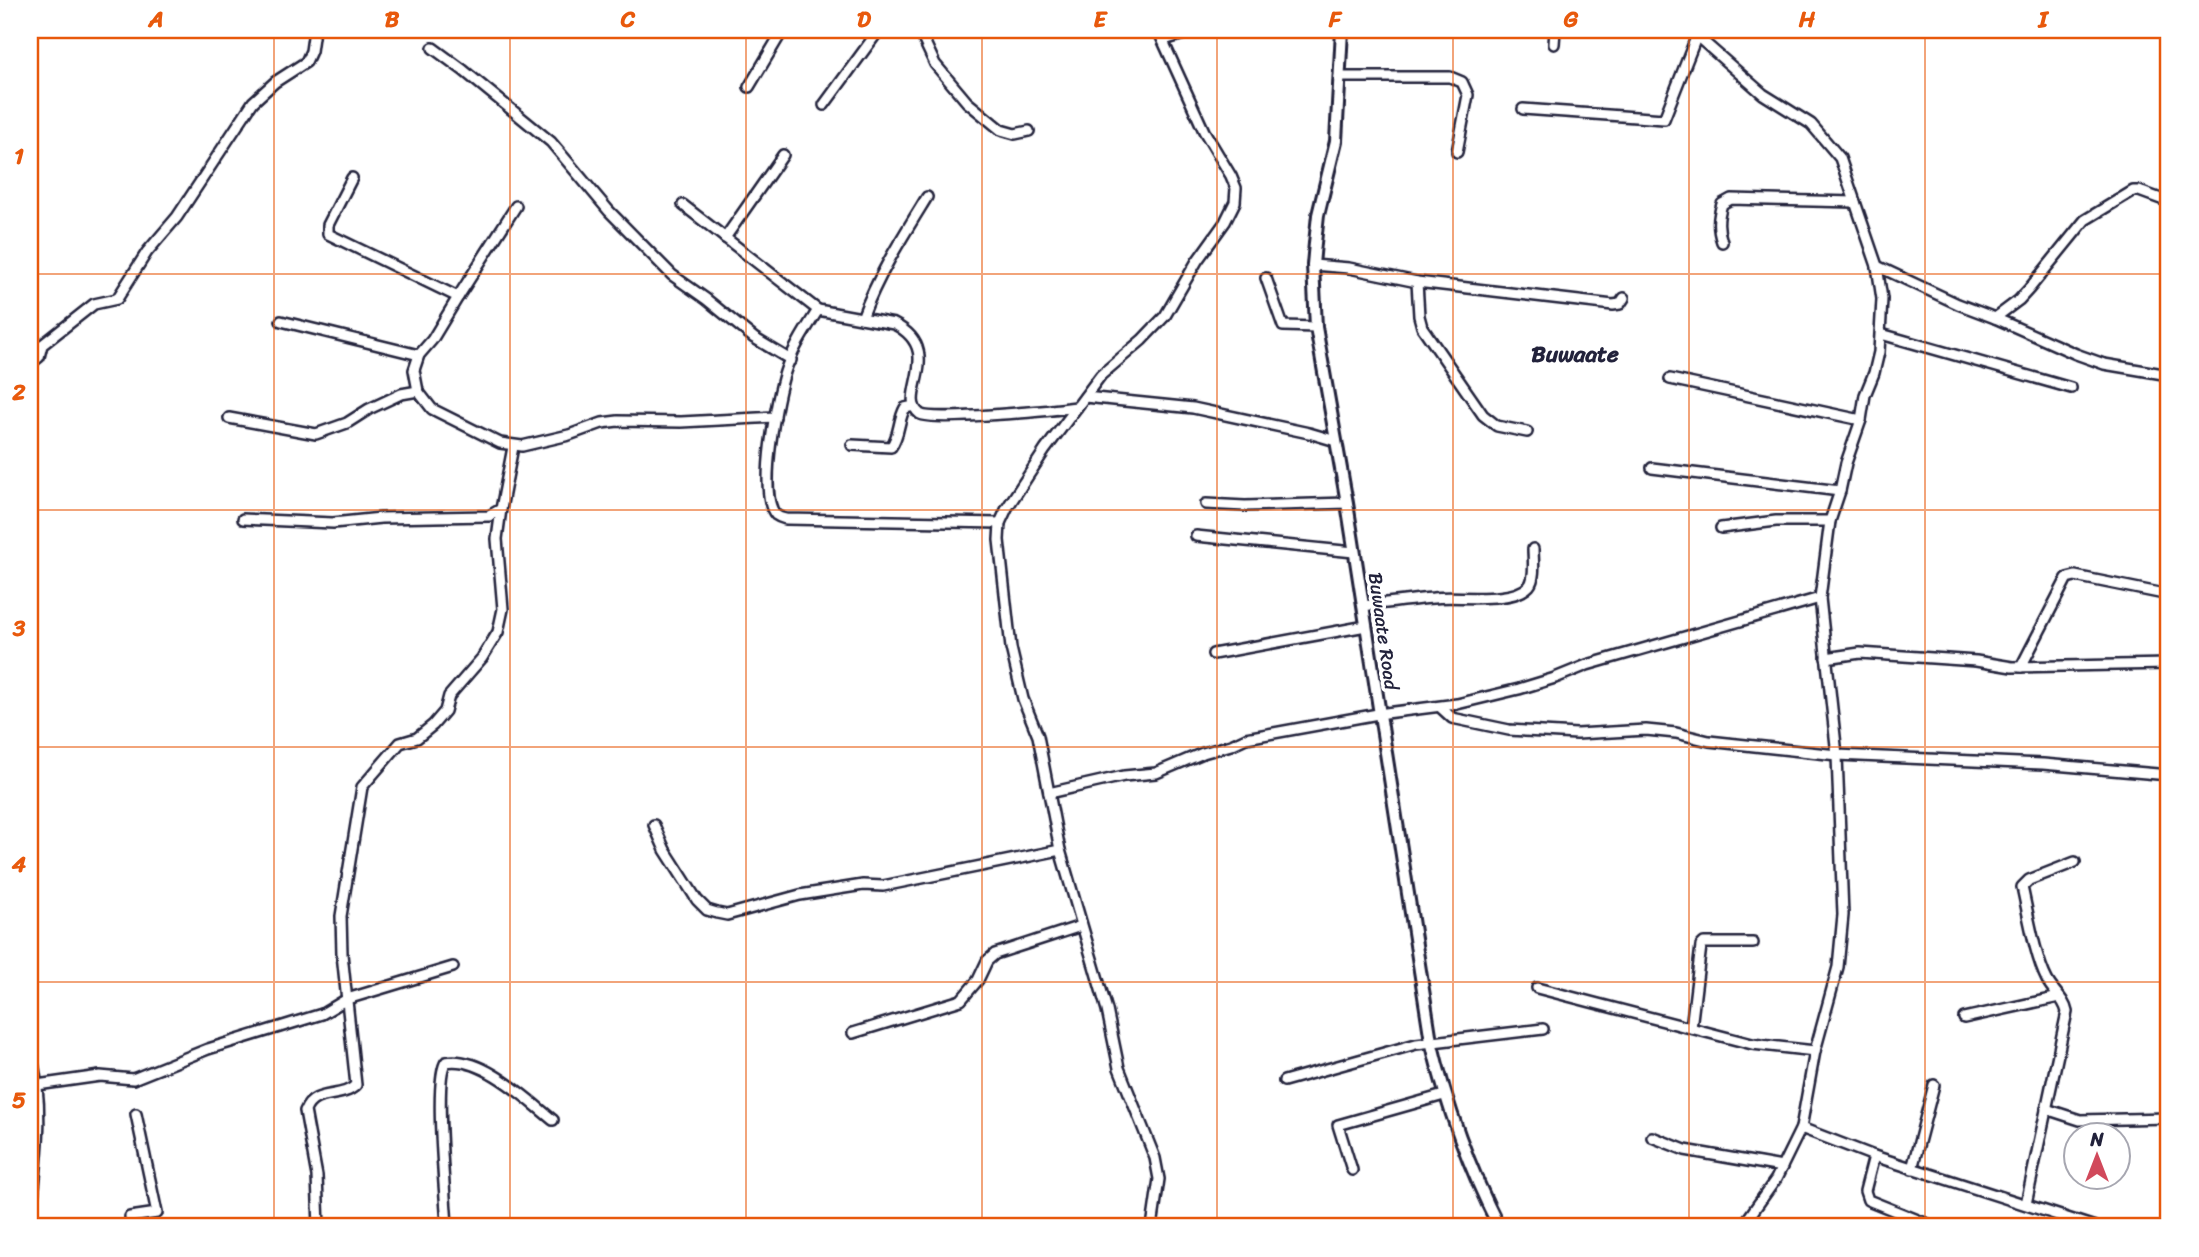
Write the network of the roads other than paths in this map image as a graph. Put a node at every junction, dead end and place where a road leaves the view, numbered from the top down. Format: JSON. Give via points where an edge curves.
{"nodes":[{"id":1,"x":314,"y":30,"type":"edge"},
{"id":2,"x":783,"y":30,"type":"edge"},
{"id":3,"x":879,"y":30,"type":"edge"},
{"id":4,"x":919,"y":30,"type":"edge"},
{"id":5,"x":1158,"y":30,"type":"edge"},
{"id":6,"x":1197,"y":30,"type":"edge"},
{"id":7,"x":1342,"y":30,"type":"edge"},
{"id":8,"x":1555,"y":30,"type":"edge"},
{"id":9,"x":1696,"y":32,"type":"edge"},
{"id":10,"x":1164,"y":40,"type":"junction"},
{"id":11,"x":1554,"y":44,"type":"dead end"},
{"id":12,"x":433,"y":48,"type":"dead end"},
{"id":13,"x":1339,"y":77,"type":"junction"},
{"id":14,"x":749,"y":87,"type":"dead end"},
{"id":15,"x":824,"y":105,"type":"dead end"},
{"id":16,"x":1522,"y":109,"type":"dead end"},
{"id":17,"x":1029,"y":131,"type":"dead end"},
{"id":18,"x":1457,"y":152,"type":"dead end"},
{"id":19,"x":783,"y":155,"type":"dead end"},
{"id":20,"x":352,"y":178,"type":"dead end"},
{"id":21,"x":926,"y":197,"type":"dead end"},
{"id":22,"x":1855,"y":202,"type":"junction"},
{"id":23,"x":2169,"y":202,"type":"edge"},
{"id":24,"x":683,"y":205,"type":"dead end"},
{"id":25,"x":516,"y":206,"type":"dead end"},
{"id":26,"x":725,"y":238,"type":"junction"},
{"id":27,"x":1723,"y":242,"type":"dead end"},
{"id":28,"x":1313,"y":265,"type":"junction"},
{"id":29,"x":1877,"y":266,"type":"junction"},
{"id":30,"x":1266,"y":278,"type":"dead end"},
{"id":31,"x":1417,"y":282,"type":"junction"},
{"id":32,"x":458,"y":297,"type":"junction"},
{"id":33,"x":1624,"y":298,"type":"dead end"},
{"id":34,"x":818,"y":310,"type":"junction"},
{"id":35,"x":862,"y":318,"type":"junction"},
{"id":36,"x":1995,"y":318,"type":"junction"},
{"id":37,"x":281,"y":321,"type":"dead end"},
{"id":38,"x":1315,"y":327,"type":"junction"},
{"id":39,"x":1881,"y":334,"type":"junction"},
{"id":40,"x":419,"y":355,"type":"junction"},
{"id":41,"x":791,"y":360,"type":"junction"},
{"id":42,"x":30,"y":364,"type":"edge"},
{"id":43,"x":2169,"y":375,"type":"edge"},
{"id":44,"x":1670,"y":379,"type":"dead end"},
{"id":45,"x":2071,"y":388,"type":"dead end"},
{"id":46,"x":418,"y":391,"type":"junction"},
{"id":47,"x":1086,"y":397,"type":"junction"},
{"id":48,"x":914,"y":406,"type":"junction"},
{"id":49,"x":1077,"y":407,"type":"junction"},
{"id":50,"x":775,"y":417,"type":"junction"},
{"id":51,"x":229,"y":418,"type":"dead end"},
{"id":52,"x":1861,"y":420,"type":"junction"},
{"id":53,"x":1527,"y":432,"type":"dead end"},
{"id":54,"x":1336,"y":441,"type":"junction"},
{"id":55,"x":852,"y":445,"type":"dead end"},
{"id":56,"x":513,"y":447,"type":"junction"},
{"id":57,"x":1652,"y":468,"type":"dead end"},
{"id":58,"x":1840,"y":491,"type":"junction"},
{"id":59,"x":1347,"y":503,"type":"junction"},
{"id":60,"x":1206,"y":504,"type":"dead end"},
{"id":61,"x":501,"y":509,"type":"junction"},
{"id":62,"x":243,"y":519,"type":"dead end"},
{"id":63,"x":1830,"y":521,"type":"junction"},
{"id":64,"x":1000,"y":523,"type":"junction"},
{"id":65,"x":1721,"y":528,"type":"dead end"},
{"id":66,"x":1196,"y":536,"type":"dead end"},
{"id":67,"x":1533,"y":549,"type":"dead end"},
{"id":68,"x":1354,"y":552,"type":"junction"},
{"id":69,"x":2169,"y":595,"type":"edge"},
{"id":70,"x":1820,"y":598,"type":"junction"},
{"id":71,"x":1363,"y":606,"type":"junction"},
{"id":72,"x":1366,"y":626,"type":"junction"},
{"id":73,"x":1213,"y":654,"type":"dead end"},
{"id":74,"x":1826,"y":658,"type":"junction"},
{"id":75,"x":2169,"y":664,"type":"edge"},
{"id":76,"x":2021,"y":667,"type":"junction"},
{"id":77,"x":1440,"y":707,"type":"junction"},
{"id":78,"x":1378,"y":714,"type":"junction"},
{"id":79,"x":1837,"y":755,"type":"junction"},
{"id":80,"x":2169,"y":775,"type":"edge"},
{"id":81,"x":1049,"y":793,"type":"junction"},
{"id":82,"x":654,"y":825,"type":"dead end"},
{"id":83,"x":1060,"y":850,"type":"junction"},
{"id":84,"x":2075,"y":862,"type":"dead end"},
{"id":85,"x":1081,"y":926,"type":"junction"},
{"id":86,"x":1753,"y":943,"type":"dead end"},
{"id":87,"x":453,"y":967,"type":"dead end"},
{"id":88,"x":1537,"y":988,"type":"dead end"},
{"id":89,"x":2059,"y":997,"type":"junction"},
{"id":90,"x":347,"y":999,"type":"junction"},
{"id":91,"x":1964,"y":1018,"type":"dead end"},
{"id":92,"x":1691,"y":1028,"type":"junction"},
{"id":93,"x":1543,"y":1029,"type":"dead end"},
{"id":94,"x":853,"y":1033,"type":"dead end"},
{"id":95,"x":1431,"y":1041,"type":"junction"},
{"id":96,"x":1815,"y":1051,"type":"junction"},
{"id":97,"x":30,"y":1052,"type":"edge"},
{"id":98,"x":1284,"y":1081,"type":"dead end"},
{"id":99,"x":1934,"y":1085,"type":"dead end"},
{"id":100,"x":33,"y":1086,"type":"edge"},
{"id":101,"x":1444,"y":1095,"type":"junction"},
{"id":102,"x":2046,"y":1108,"type":"junction"},
{"id":103,"x":136,"y":1114,"type":"dead end"},
{"id":104,"x":2169,"y":1118,"type":"edge"},
{"id":105,"x":553,"y":1120,"type":"dead end"},
{"id":106,"x":1801,"y":1128,"type":"junction"},
{"id":107,"x":1652,"y":1137,"type":"dead end"},
{"id":108,"x":1874,"y":1156,"type":"junction"},
{"id":109,"x":1782,"y":1167,"type":"junction"},
{"id":110,"x":1912,"y":1169,"type":"junction"},
{"id":111,"x":1353,"y":1170,"type":"dead end"},
{"id":112,"x":2026,"y":1204,"type":"junction"},
{"id":113,"x":30,"y":1227,"type":"edge"},
{"id":114,"x":131,"y":1227,"type":"edge"},
{"id":115,"x":319,"y":1227,"type":"edge"},
{"id":116,"x":447,"y":1227,"type":"edge"},
{"id":117,"x":1152,"y":1227,"type":"edge"},
{"id":118,"x":1499,"y":1227,"type":"edge"},
{"id":119,"x":1742,"y":1227,"type":"edge"},
{"id":120,"x":1935,"y":1227,"type":"edge"},
{"id":121,"x":2095,"y":1227,"type":"edge"}],
"edges":[{"from":1,"to":42,"type":"street","via":[[306,62],[253,102],[117,299],[94,304],[42,345]]},
{"from":2,"to":14,"type":"street"},
{"from":3,"to":15,"type":"street"},
{"from":4,"to":17,"type":"street","via":[[934,64],[967,102],[1001,131]]},
{"from":5,"to":10,"type":"street"},
{"from":6,"to":10,"type":"street"},
{"from":7,"to":13,"type":"street","name":"Buwaate Road"},
{"from":8,"to":11,"type":"street"},
{"from":9,"to":16,"type":"street","via":[[1664,119]]},
{"from":9,"to":22,"type":"street","via":[[1763,94],[1811,124],[1840,158]]},
{"from":10,"to":47,"type":"street","via":[[1204,131],[1231,176],[1235,202],[1165,316],[1101,375]]},
{"from":12,"to":41,"type":"street","via":[[551,142],[609,211],[672,275],[754,338]]},
{"from":13,"to":18,"type":"street","via":[[1450,77],[1462,82],[1468,95]]},
{"from":13,"to":28,"type":"street","name":"Buwaate Road","via":[[1336,141],[1318,215]]},
{"from":19,"to":26,"type":"street"},
{"from":20,"to":32,"type":"street","via":[[327,225],[328,234]]},
{"from":21,"to":35,"type":"street","via":[[887,261]]},
{"from":22,"to":27,"type":"street","via":[[1731,199],[1722,204],[1718,217]]},
{"from":22,"to":29,"type":"street"},
{"from":23,"to":36,"type":"street","via":[[2133,191],[2085,220],[2019,300]]},
{"from":24,"to":26,"type":"street"},
{"from":25,"to":32,"type":"street"},
{"from":26,"to":34,"type":"street"},
{"from":28,"to":31,"type":"street"},
{"from":28,"to":38,"type":"street","name":"Buwaate Road"},
{"from":29,"to":36,"type":"street"},
{"from":29,"to":39,"type":"street"},
{"from":30,"to":38,"type":"street","via":[[1283,326]]},
{"from":31,"to":33,"type":"street","via":[[1613,306]]},
{"from":31,"to":53,"type":"street","via":[[1422,327],[1483,415],[1497,426]]},
{"from":32,"to":40,"type":"street"},
{"from":34,"to":35,"type":"street"},
{"from":34,"to":41,"type":"street"},
{"from":35,"to":48,"type":"street","via":[[894,324],[915,343],[920,356]]},
{"from":36,"to":43,"type":"street","via":[[2104,364]]},
{"from":37,"to":40,"type":"street"},
{"from":38,"to":54,"type":"street","name":"Buwaate Road"},
{"from":39,"to":45,"type":"street"},
{"from":39,"to":52,"type":"street"},
{"from":40,"to":46,"type":"street","via":[[414,369]]},
{"from":41,"to":50,"type":"street"},
{"from":44,"to":52,"type":"street"},
{"from":46,"to":51,"type":"street","via":[[401,394],[316,434]]},
{"from":46,"to":56,"type":"street","via":[[432,409]]},
{"from":47,"to":49,"type":"street"},
{"from":47,"to":54,"type":"street","via":[[1194,408]]},
{"from":48,"to":49,"type":"street","via":[[925,416],[1040,413]]},
{"from":48,"to":55,"type":"street","via":[[902,413],[891,447]]},
{"from":49,"to":64,"type":"street","via":[[1023,482]]},
{"from":50,"to":56,"type":"street","via":[[602,423]]},
{"from":50,"to":64,"type":"street","via":[[767,481],[771,507],[780,517]]},
{"from":52,"to":58,"type":"street"},
{"from":54,"to":59,"type":"street","name":"Buwaate Road"},
{"from":56,"to":61,"type":"street"},
{"from":57,"to":58,"type":"street"},
{"from":58,"to":63,"type":"street"},
{"from":59,"to":60,"type":"street"},
{"from":59,"to":68,"type":"street","name":"Buwaate Road"},
{"from":61,"to":62,"type":"street","via":[[489,516],[332,523]]},
{"from":61,"to":90,"type":"street","via":[[497,539],[503,609],[498,632],[433,725],[417,738],[400,743],[362,787],[341,916]]},
{"from":63,"to":65,"type":"street"},
{"from":63,"to":70,"type":"street"},
{"from":64,"to":81,"type":"street","via":[[1011,648],[1038,736]]},
{"from":66,"to":68,"type":"street"},
{"from":67,"to":71,"type":"street","via":[[1532,582],[1516,593]]},
{"from":68,"to":71,"type":"street","name":"Buwaate Road"},
{"from":69,"to":76,"type":"street","via":[[2067,578]]},
{"from":70,"to":74,"type":"street"},
{"from":70,"to":77,"type":"street","via":[[1519,689]]},
{"from":71,"to":72,"type":"street","name":"Buwaate Road"},
{"from":72,"to":73,"type":"street"},
{"from":72,"to":78,"type":"street","name":"Buwaate Road"},
{"from":74,"to":76,"type":"street","via":[[1860,653]]},
{"from":74,"to":79,"type":"street"},
{"from":75,"to":76,"type":"street"},
{"from":77,"to":78,"type":"street"},
{"from":77,"to":79,"type":"street","via":[[1452,718],[1509,730],[1577,734],[1646,730]]},
{"from":78,"to":81,"type":"street","via":[[1247,738],[1156,773]]},
{"from":78,"to":95,"type":"street","name":"Buwaate Road"},
{"from":79,"to":80,"type":"street"},
{"from":79,"to":96,"type":"street","via":[[1842,932],[1838,967]]},
{"from":81,"to":83,"type":"street"},
{"from":82,"to":83,"type":"street","via":[[697,900],[707,910],[727,915],[800,895],[883,886]]},
{"from":83,"to":85,"type":"street"},
{"from":84,"to":89,"type":"street","via":[[2022,887],[2046,978]]},
{"from":85,"to":94,"type":"street","via":[[995,954],[961,1000]]},
{"from":85,"to":117,"type":"street","via":[[1119,1068],[1157,1168]]},
{"from":86,"to":92,"type":"street","via":[[1701,946]]},
{"from":87,"to":90,"type":"street"},
{"from":88,"to":92,"type":"street"},
{"from":89,"to":91,"type":"street"},
{"from":89,"to":102,"type":"street","via":[[2067,1013]]},
{"from":90,"to":100,"type":"street","via":[[323,1014],[208,1049],[133,1079],[100,1076]]},
{"from":90,"to":115,"type":"street","via":[[356,1085],[346,1092],[317,1097],[305,1111],[317,1175]]},
{"from":92,"to":96,"type":"street","via":[[1752,1044]]},
{"from":93,"to":95,"type":"street"},
{"from":95,"to":98,"type":"street"},
{"from":95,"to":101,"type":"street","name":"Buwaate Road"},
{"from":96,"to":106,"type":"street"},
{"from":97,"to":100,"type":"street"},
{"from":99,"to":110,"type":"street"},
{"from":100,"to":113,"type":"street","via":[[39,1134]]},
{"from":101,"to":111,"type":"street","via":[[1338,1125]]},
{"from":101,"to":118,"type":"street","name":"Buwaate Road"},
{"from":102,"to":104,"type":"street","via":[[2080,1120]]},
{"from":102,"to":112,"type":"street"},
{"from":103,"to":114,"type":"street","via":[[157,1213],[130,1217]]},
{"from":105,"to":116,"type":"street","via":[[501,1079],[467,1063],[446,1062],[440,1075]]},
{"from":106,"to":108,"type":"street"},
{"from":106,"to":109,"type":"street"},
{"from":107,"to":109,"type":"street","via":[[1685,1150]]},
{"from":108,"to":110,"type":"street"},
{"from":108,"to":120,"type":"street","via":[[1866,1183],[1868,1200]]},
{"from":109,"to":119,"type":"street"},
{"from":110,"to":112,"type":"street"},
{"from":112,"to":121,"type":"street"}]}
